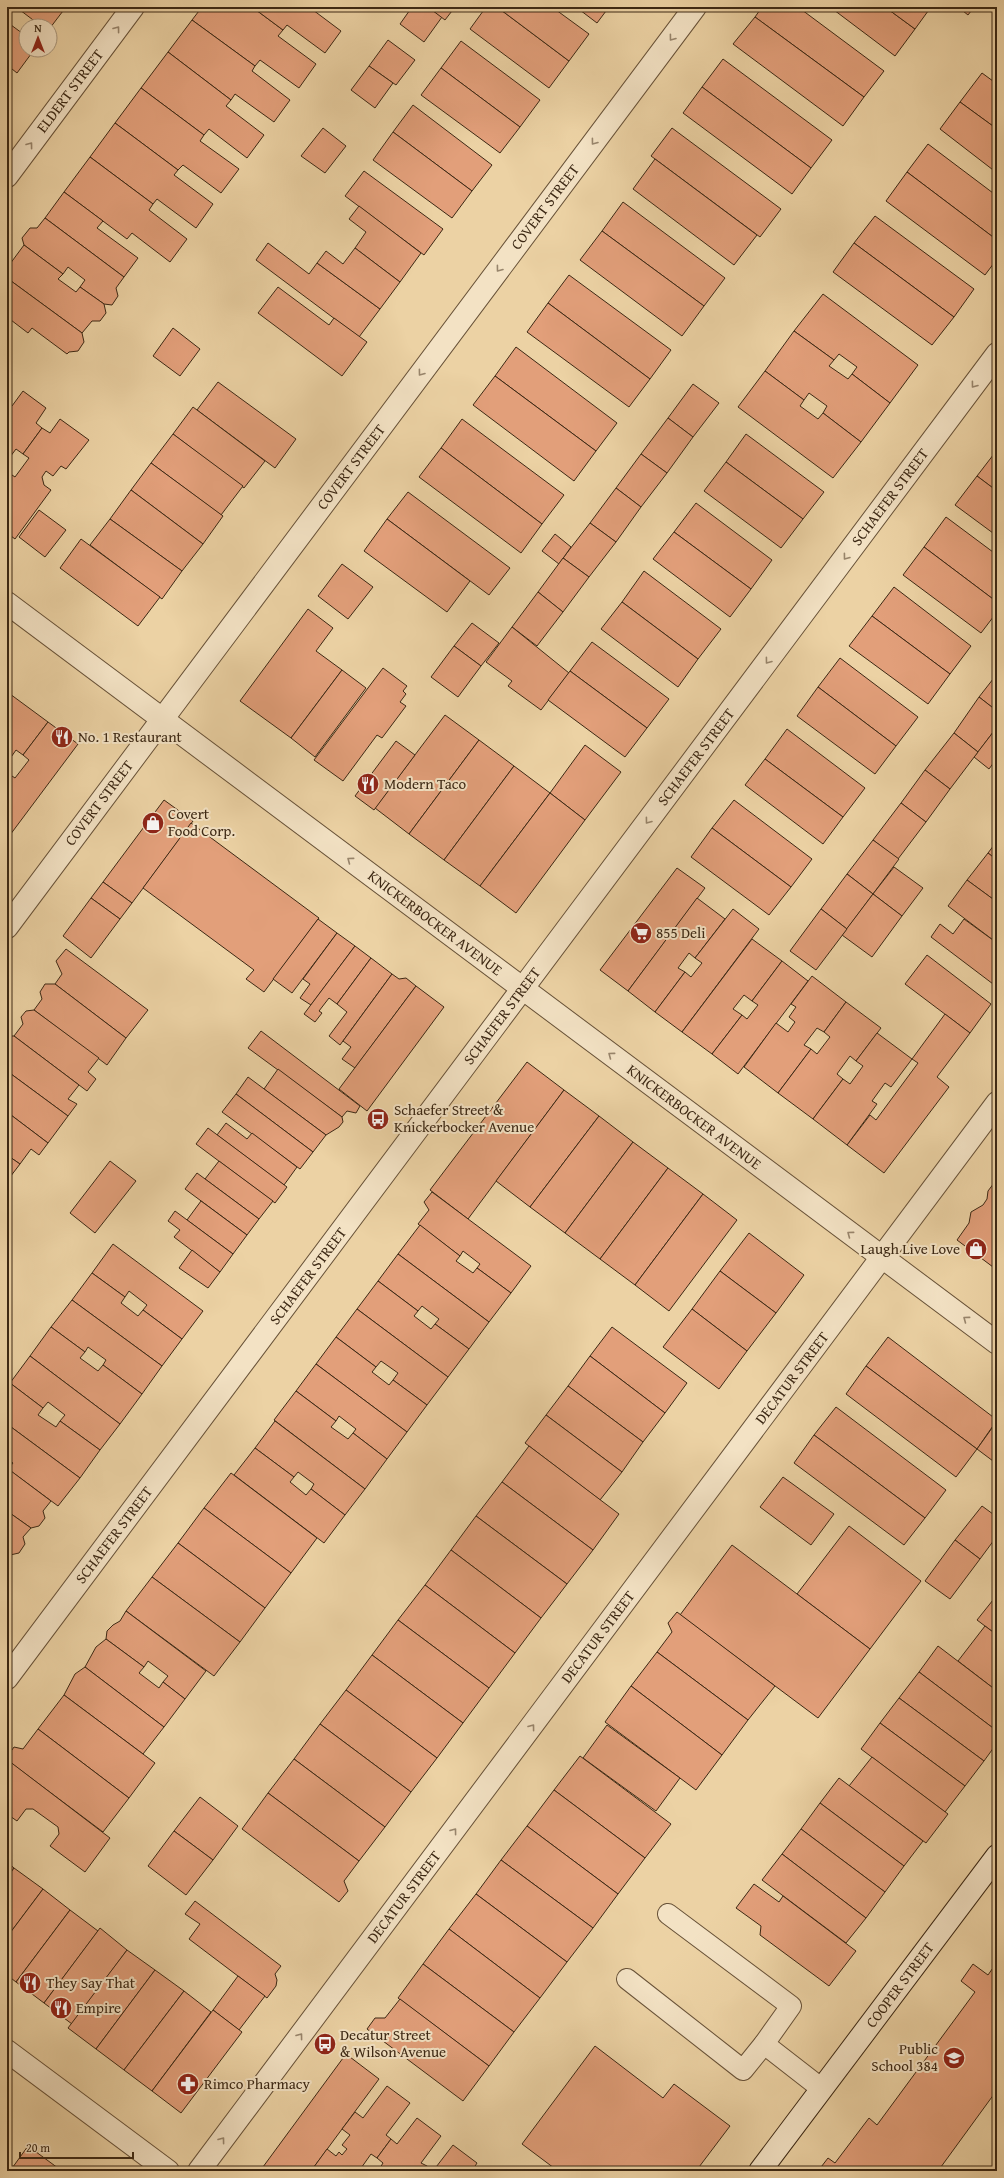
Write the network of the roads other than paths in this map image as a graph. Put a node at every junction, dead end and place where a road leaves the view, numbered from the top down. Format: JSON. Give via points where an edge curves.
{"nodes":[{"id":1,"x":133,"y":7,"type":"edge"},
{"id":2,"x":695,"y":7,"type":"edge"},
{"id":3,"x":7,"y":176,"type":"edge"},
{"id":4,"x":997,"y":354,"type":"edge"},
{"id":5,"x":7,"y":602,"type":"edge"},
{"id":6,"x":162,"y":719,"type":"junction"},
{"id":7,"x":7,"y":926,"type":"edge"},
{"id":8,"x":522,"y":988,"type":"junction"},
{"id":9,"x":997,"y":1103,"type":"edge"},
{"id":10,"x":883,"y":1257,"type":"junction"},
{"id":11,"x":997,"y":1343,"type":"edge"},
{"id":12,"x":7,"y":1678,"type":"edge"},
{"id":13,"x":997,"y":1856,"type":"edge"},
{"id":14,"x":668,"y":1914,"type":"dead end"},
{"id":15,"x":627,"y":1979,"type":"dead end"},
{"id":16,"x":764,"y":2044,"type":"junction"},
{"id":17,"x":7,"y":2050,"type":"edge"},
{"id":18,"x":822,"y":2090,"type":"junction"},
{"id":19,"x":168,"y":2171,"type":"edge"},
{"id":20,"x":199,"y":2171,"type":"edge"},
{"id":21,"x":760,"y":2171,"type":"edge"}],
"edges":[{"from":3,"to":1,"type":"street","name":"ELDERT STREET","one_way":true},
{"from":2,"to":6,"type":"street","name":"COVERT STREET","one_way":true},
{"from":4,"to":8,"type":"street","name":"SCHAEFER STREET","one_way":true},
{"from":5,"to":6,"type":"street","name":"KNICKERBOCKER AVENUE"},
{"from":6,"to":7,"type":"street","name":"COVERT STREET"},
{"from":8,"to":6,"type":"street","name":"KNICKERBOCKER AVENUE","one_way":true},
{"from":10,"to":8,"type":"street","name":"KNICKERBOCKER AVENUE","one_way":true},
{"from":8,"to":12,"type":"street","name":"SCHAEFER STREET"},
{"from":9,"to":10,"type":"street","name":"DECATUR STREET"},
{"from":11,"to":10,"type":"street","name":"KNICKERBOCKER AVENUE","one_way":true},
{"from":20,"to":10,"type":"street","name":"DECATUR STREET","one_way":true},
{"from":13,"to":18,"type":"street","name":"COOPER STREET"},
{"from":14,"to":16,"type":"lane","via":[[792,2006]]},
{"from":15,"to":16,"type":"lane","via":[[743,2070]]},
{"from":16,"to":18,"type":"lane"},
{"from":17,"to":19,"type":"street"},
{"from":18,"to":21,"type":"street","name":"COOPER STREET"}]}
